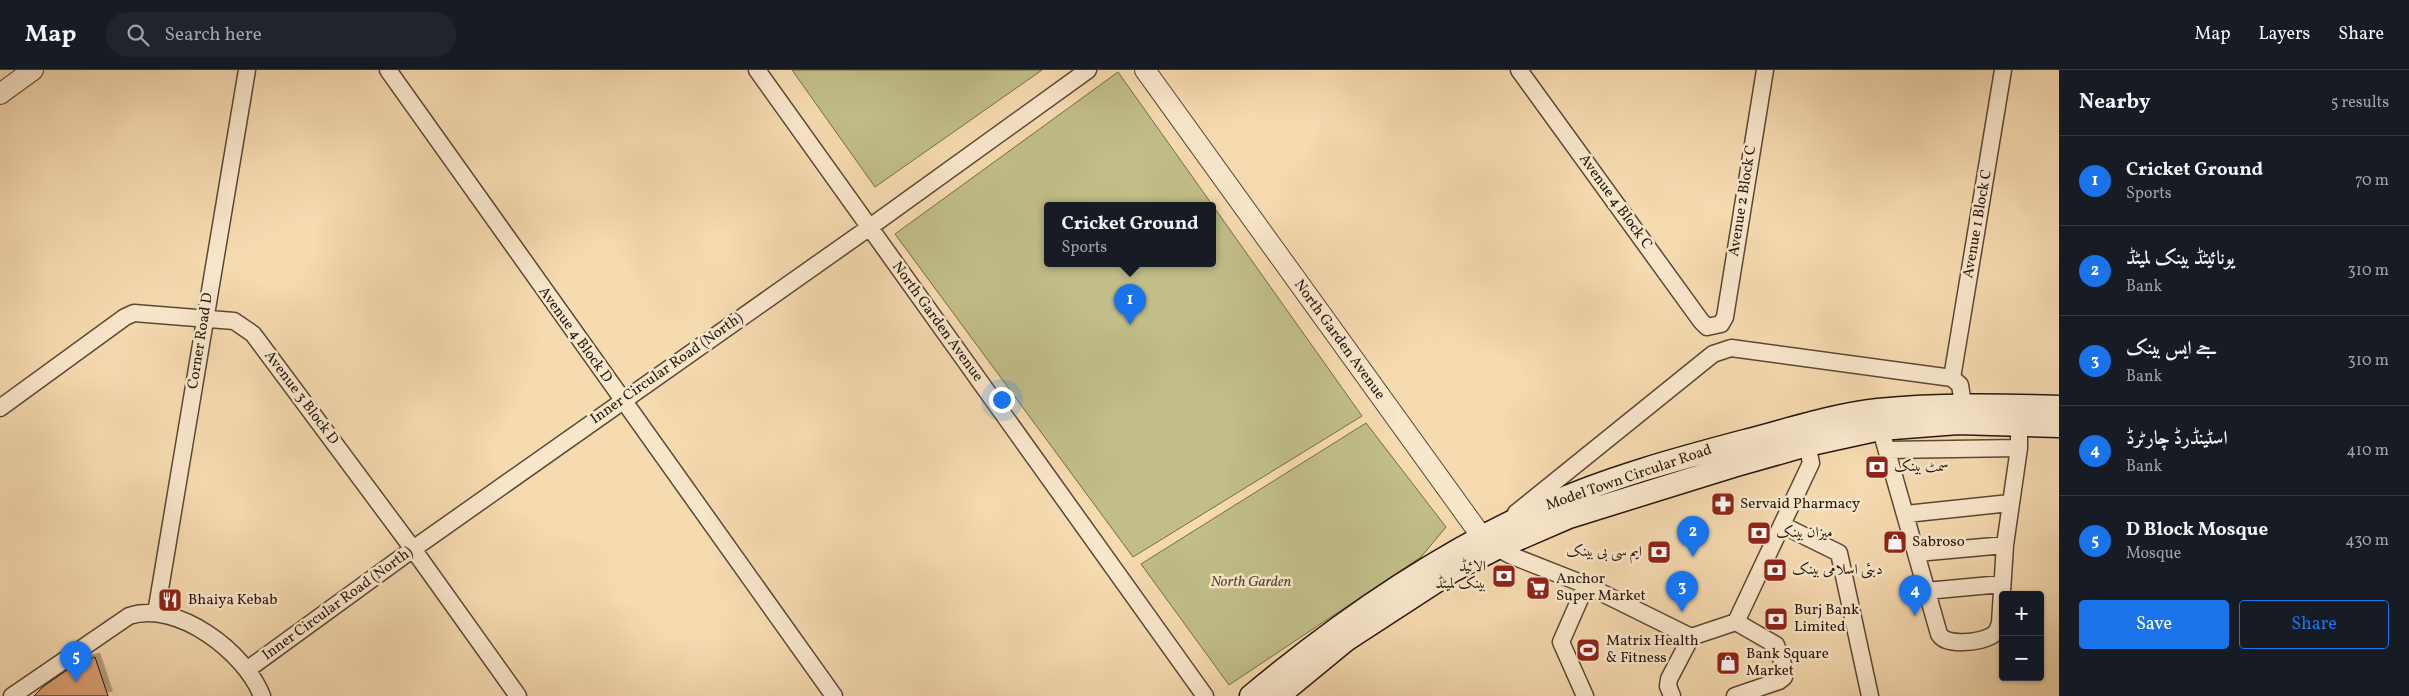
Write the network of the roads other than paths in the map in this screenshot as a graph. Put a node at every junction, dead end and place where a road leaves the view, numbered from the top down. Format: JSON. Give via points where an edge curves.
{"nodes":[{"id":1,"x":33,"y":70,"type":"edge"},
{"id":2,"x":247,"y":70,"type":"edge"},
{"id":3,"x":388,"y":70,"type":"edge"},
{"id":4,"x":757,"y":70,"type":"edge"},
{"id":5,"x":1088,"y":70,"type":"edge"},
{"id":6,"x":1145,"y":70,"type":"edge"},
{"id":7,"x":1519,"y":70,"type":"edge"},
{"id":8,"x":1765,"y":70,"type":"edge"},
{"id":9,"x":2004,"y":70,"type":"edge"},
{"id":10,"x":0,"y":94,"type":"edge"},
{"id":11,"x":870,"y":227,"type":"junction"},
{"id":12,"x":205,"y":319,"type":"junction"},
{"id":13,"x":1714,"y":327,"type":"junction"},
{"id":14,"x":1722,"y":349,"type":"junction"},
{"id":15,"x":1952,"y":378,"type":"junction"},
{"id":16,"x":622,"y":400,"type":"junction"},
{"id":17,"x":1963,"y":404,"type":"junction"},
{"id":18,"x":2059,"y":407,"type":"edge"},
{"id":19,"x":0,"y":408,"type":"edge"},
{"id":20,"x":1878,"y":420,"type":"junction"},
{"id":21,"x":2019,"y":423,"type":"junction"},
{"id":22,"x":2059,"y":426,"type":"edge"},
{"id":23,"x":1805,"y":435,"type":"junction"},
{"id":24,"x":2019,"y":448,"type":"junction"},
{"id":25,"x":1888,"y":450,"type":"junction"},
{"id":26,"x":2010,"y":503,"type":"junction"},
{"id":27,"x":1906,"y":514,"type":"junction"},
{"id":28,"x":1782,"y":525,"type":"junction"},
{"id":29,"x":1489,"y":543,"type":"junction"},
{"id":30,"x":2005,"y":545,"type":"junction"},
{"id":31,"x":413,"y":549,"type":"junction"},
{"id":32,"x":1917,"y":553,"type":"junction"},
{"id":33,"x":2002,"y":584,"type":"junction"},
{"id":34,"x":1586,"y":585,"type":"junction"},
{"id":35,"x":1926,"y":591,"type":"junction"},
{"id":36,"x":156,"y":613,"type":"junction"},
{"id":37,"x":1736,"y":622,"type":"junction"},
{"id":38,"x":1691,"y":637,"type":"junction"},
{"id":39,"x":248,"y":669,"type":"junction"},
{"id":40,"x":12,"y":696,"type":"edge"},
{"id":41,"x":262,"y":696,"type":"edge"},
{"id":42,"x":518,"y":696,"type":"edge"},
{"id":43,"x":834,"y":696,"type":"edge"},
{"id":44,"x":1205,"y":696,"type":"edge"},
{"id":45,"x":1251,"y":696,"type":"edge"},
{"id":46,"x":1278,"y":696,"type":"edge"},
{"id":47,"x":1585,"y":696,"type":"edge"},
{"id":48,"x":1672,"y":696,"type":"edge"},
{"id":49,"x":1736,"y":696,"type":"edge"},
{"id":50,"x":1870,"y":696,"type":"edge"}],
"edges":[{"from":1,"to":10,"type":"street"},
{"from":2,"to":12,"type":"street","name":"Corner Road D"},
{"from":3,"to":16,"type":"street","name":"Avenue 4 Block D"},
{"from":4,"to":11,"type":"street","name":"North Garden Avenue"},
{"from":5,"to":11,"type":"street","name":"Inner Circular Road (North)"},
{"from":6,"to":29,"type":"street","name":"North Garden Avenue"},
{"from":7,"to":13,"type":"street","name":"Avenue 4 Block C","via":[[1701,321],[1707,327]]},
{"from":8,"to":13,"type":"street","name":"Avenue 2 Block C","via":[[1725,317]]},
{"from":9,"to":15,"type":"street","name":"Avenue 1 Block C"},
{"from":11,"to":16,"type":"street","name":"Inner Circular Road (North)"},
{"from":11,"to":44,"type":"street","name":"North Garden Avenue"},
{"from":12,"to":19,"type":"street","name":"Avenue 3 Block D","via":[[134,313]]},
{"from":12,"to":31,"type":"street","name":"Avenue 3 Block D","via":[[234,321],[253,334]]},
{"from":12,"to":36,"type":"street","name":"Corner Road D"},
{"from":13,"to":14,"type":"street"},
{"from":14,"to":15,"type":"street"},
{"from":14,"to":29,"type":"street","via":[[1553,484]]},
{"from":15,"to":17,"type":"street","via":[[1960,385]]},
{"from":16,"to":31,"type":"street","name":"Inner Circular Road (North)"},
{"from":16,"to":43,"type":"street","name":"Avenue 4 Block D"},
{"from":17,"to":18,"type":"main road","name":"Model Town Circular Road"},
{"from":17,"to":20,"type":"main road","name":"Model Town Circular Road"},
{"from":20,"to":21,"type":"main road","name":"Model Town Circular Road"},
{"from":20,"to":23,"type":"main road","name":"Model Town Circular Road"},
{"from":20,"to":25,"type":"street"},
{"from":21,"to":22,"type":"main road","name":"Model Town Circular Road"},
{"from":21,"to":24,"type":"street"},
{"from":23,"to":28,"type":"street","via":[[1811,463]]},
{"from":23,"to":29,"type":"main road","name":"Model Town Circular Road","via":[[1655,466],[1590,488],[1544,506]]},
{"from":24,"to":25,"type":"street"},
{"from":24,"to":26,"type":"street"},
{"from":25,"to":27,"type":"street"},
{"from":26,"to":27,"type":"street"},
{"from":26,"to":30,"type":"street"},
{"from":27,"to":32,"type":"street"},
{"from":28,"to":37,"type":"street"},
{"from":28,"to":50,"type":"street","via":[[1839,553]]},
{"from":29,"to":34,"type":"street"},
{"from":29,"to":45,"type":"main road","name":"Model Town Circular Road","via":[[1375,600]]},
{"from":29,"to":46,"type":"main road","name":"Model Town Circular Road","via":[[1346,640]]},
{"from":30,"to":32,"type":"street"},
{"from":30,"to":33,"type":"street"},
{"from":31,"to":39,"type":"street","name":"Inner Circular Road (North)"},
{"from":31,"to":42,"type":"street","name":"Avenue 3 Block D"},
{"from":32,"to":35,"type":"street"},
{"from":33,"to":35,"type":"street"},
{"from":33,"to":35,"type":"street","via":[[1997,632],[1979,640],[1950,642],[1941,638]]},
{"from":34,"to":38,"type":"street"},
{"from":34,"to":47,"type":"street","via":[[1561,642]]},
{"from":36,"to":39,"type":"street","via":[[190,624],[222,645]]},
{"from":36,"to":40,"type":"street","via":[[128,616]]},
{"from":37,"to":38,"type":"street"},
{"from":37,"to":49,"type":"street","via":[[1776,645],[1785,670],[1779,681]]},
{"from":38,"to":48,"type":"street","via":[[1669,679]]},
{"from":39,"to":41,"type":"street"}]}
